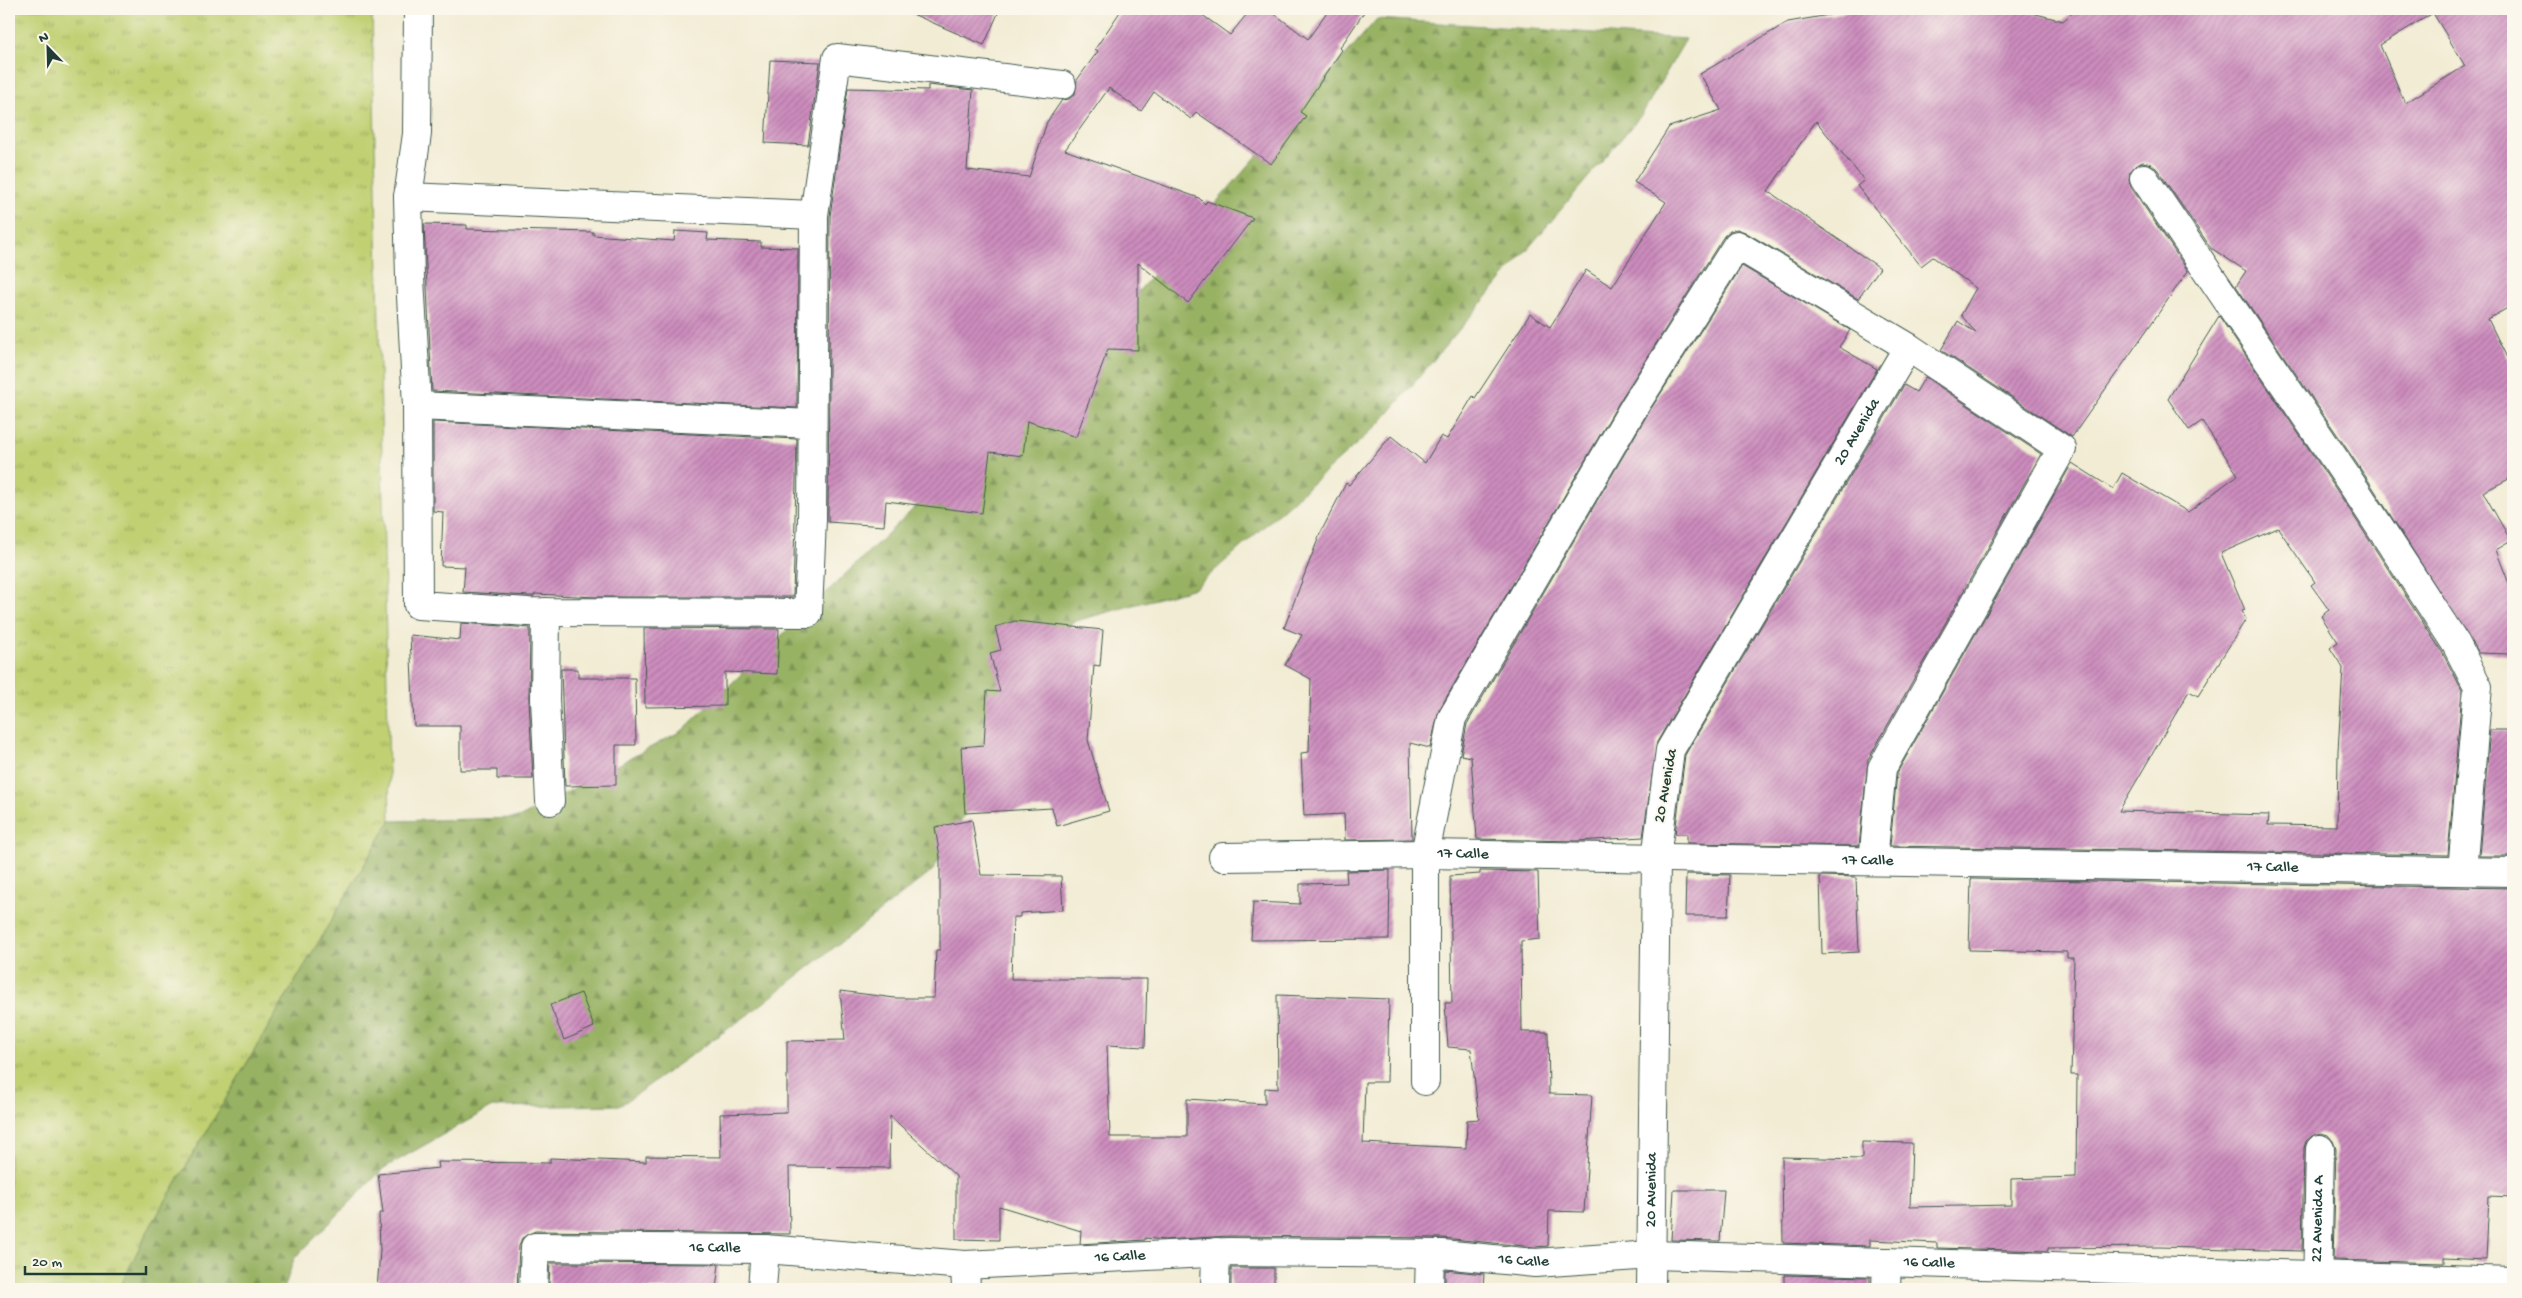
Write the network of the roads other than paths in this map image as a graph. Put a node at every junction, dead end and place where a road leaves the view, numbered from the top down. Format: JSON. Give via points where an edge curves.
{"nodes":[{"id":1,"x":418,"y":9,"type":"edge"},
{"id":2,"x":1062,"y":85,"type":"dead end"},
{"id":3,"x":2144,"y":178,"type":"dead end"},
{"id":4,"x":408,"y":197,"type":"junction"},
{"id":5,"x":814,"y":216,"type":"junction"},
{"id":6,"x":1908,"y":347,"type":"junction"},
{"id":7,"x":417,"y":406,"type":"junction"},
{"id":8,"x":812,"y":424,"type":"junction"},
{"id":9,"x":546,"y":612,"type":"junction"},
{"id":10,"x":550,"y":800,"type":"dead end"},
{"id":11,"x":1426,"y":854,"type":"junction"},
{"id":12,"x":1223,"y":857,"type":"dead end"},
{"id":13,"x":1656,"y":858,"type":"junction"},
{"id":14,"x":1873,"y":861,"type":"junction"},
{"id":15,"x":2462,"y":872,"type":"junction"},
{"id":16,"x":2513,"y":872,"type":"edge"},
{"id":17,"x":1425,"y":1081,"type":"dead end"},
{"id":18,"x":2320,"y":1149,"type":"dead end"},
{"id":19,"x":765,"y":1249,"type":"junction"},
{"id":20,"x":1216,"y":1252,"type":"junction"},
{"id":21,"x":1430,"y":1254,"type":"junction"},
{"id":22,"x":1652,"y":1255,"type":"junction"},
{"id":23,"x":1887,"y":1262,"type":"junction"},
{"id":24,"x":965,"y":1277,"type":"edge"},
{"id":25,"x":2103,"y":1278,"type":"edge"},
{"id":26,"x":2513,"y":1281,"type":"edge"},
{"id":27,"x":2317,"y":1282,"type":"edge"},
{"id":28,"x":533,"y":1289,"type":"edge"},
{"id":29,"x":762,"y":1289,"type":"edge"},
{"id":30,"x":1215,"y":1289,"type":"edge"},
{"id":31,"x":1428,"y":1289,"type":"edge"},
{"id":32,"x":1652,"y":1289,"type":"edge"},
{"id":33,"x":1886,"y":1289,"type":"edge"}],
"edges":[{"from":1,"to":4,"type":"street","via":[[417,134]]},
{"from":2,"to":5,"type":"street","via":[[837,58]]},
{"from":3,"to":15,"type":"street","via":[[2355,489],[2456,644],[2478,687]]},
{"from":4,"to":5,"type":"street"},
{"from":4,"to":7,"type":"street"},
{"from":5,"to":8,"type":"street"},
{"from":6,"to":11,"type":"street","via":[[1737,245],[1634,407],[1452,718]]},
{"from":6,"to":13,"type":"street","name":"20 Avenida","via":[[1670,750]]},
{"from":6,"to":14,"type":"street","via":[[2062,449],[1882,768]]},
{"from":7,"to":8,"type":"street"},
{"from":7,"to":9,"type":"street","via":[[418,605]]},
{"from":8,"to":9,"type":"street","via":[[808,613]]},
{"from":9,"to":10,"type":"street","via":[[545,698]]},
{"from":11,"to":12,"type":"street","name":"17 Calle"},
{"from":11,"to":13,"type":"street","name":"17 Calle"},
{"from":11,"to":17,"type":"street"},
{"from":13,"to":14,"type":"street","name":"17 Calle"},
{"from":13,"to":22,"type":"street","name":"20 Avenida"},
{"from":14,"to":15,"type":"street","name":"17 Calle"},
{"from":15,"to":16,"type":"street","name":"17 Calle"},
{"from":18,"to":27,"type":"street","name":"22 Avenida A"},
{"from":19,"to":24,"type":"street","name":"16 Calle"},
{"from":19,"to":28,"type":"street","name":"16 Calle","via":[[535,1247]]},
{"from":19,"to":29,"type":"street"},
{"from":20,"to":21,"type":"street","name":"16 Calle"},
{"from":20,"to":24,"type":"street","name":"16 Calle"},
{"from":20,"to":30,"type":"street"},
{"from":21,"to":22,"type":"street","name":"16 Calle","via":[[1535,1263]]},
{"from":21,"to":31,"type":"street"},
{"from":22,"to":23,"type":"street","name":"16 Calle"},
{"from":22,"to":32,"type":"street","name":"20 Avenida"},
{"from":23,"to":25,"type":"street","name":"16 Calle"},
{"from":23,"to":33,"type":"street"},
{"from":25,"to":27,"type":"street","name":"16 Calle"},
{"from":26,"to":27,"type":"street","name":"16 Calle"}]}
